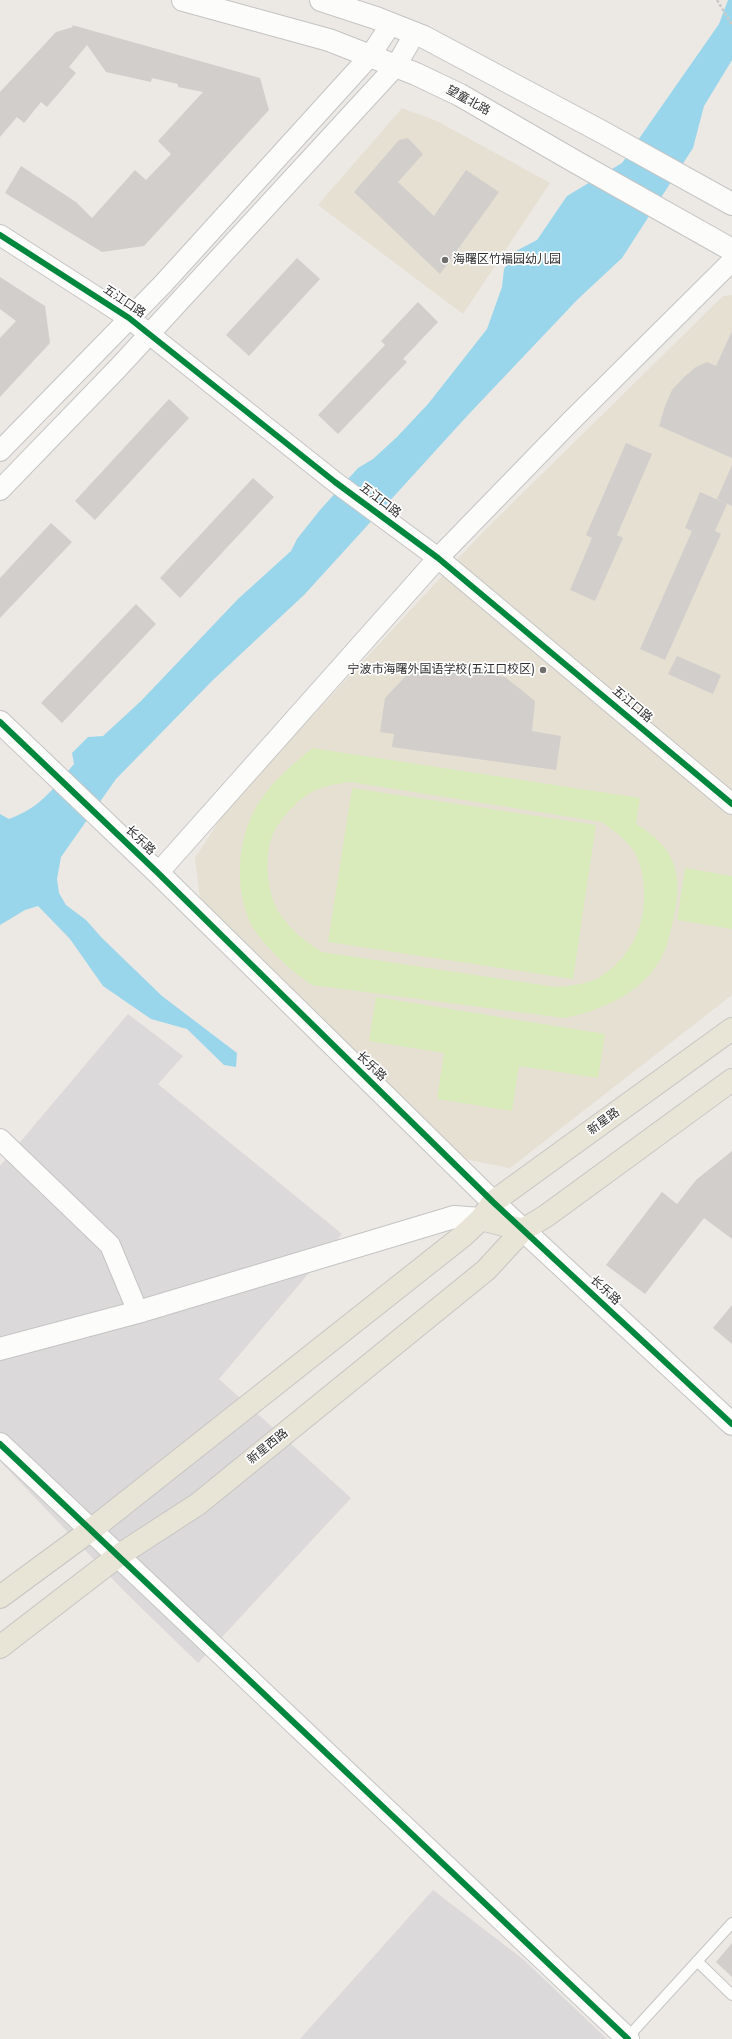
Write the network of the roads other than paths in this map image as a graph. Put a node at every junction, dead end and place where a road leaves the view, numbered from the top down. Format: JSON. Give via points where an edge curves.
{"nodes":[{"id":1,"x":183,"y":0,"type":"edge"},
{"id":2,"x":321,"y":0,"type":"edge"},
{"id":3,"x":391,"y":24,"type":"junction"},
{"id":4,"x":415,"y":33,"type":"junction"},
{"id":5,"x":370,"y":56,"type":"junction"},
{"id":6,"x":396,"y":66,"type":"junction"},
{"id":7,"x":732,"y":204,"type":"edge"},
{"id":8,"x":0,"y":235,"type":"edge"},
{"id":9,"x":732,"y":250,"type":"edge"},
{"id":10,"x":732,"y":261,"type":"edge"},
{"id":11,"x":129,"y":318,"type":"junction"},
{"id":12,"x":150,"y":334,"type":"junction"},
{"id":13,"x":0,"y":451,"type":"edge"},
{"id":14,"x":0,"y":490,"type":"edge"},
{"id":15,"x":438,"y":558,"type":"junction"},
{"id":16,"x":0,"y":722,"type":"edge"},
{"id":17,"x":732,"y":804,"type":"edge"},
{"id":18,"x":158,"y":873,"type":"junction"},
{"id":19,"x":732,"y":1029,"type":"edge"},
{"id":20,"x":732,"y":1080,"type":"edge"},
{"id":21,"x":0,"y":1139,"type":"edge"},
{"id":22,"x":487,"y":1211,"type":"junction"},
{"id":23,"x":523,"y":1230,"type":"junction"},
{"id":24,"x":138,"y":1312,"type":"junction"},
{"id":25,"x":0,"y":1349,"type":"edge"},
{"id":26,"x":732,"y":1424,"type":"edge"},
{"id":27,"x":0,"y":1444,"type":"edge"},
{"id":28,"x":91,"y":1530,"type":"junction"},
{"id":29,"x":118,"y":1556,"type":"junction"},
{"id":30,"x":0,"y":1597,"type":"edge"},
{"id":31,"x":0,"y":1647,"type":"edge"},
{"id":32,"x":732,"y":1923,"type":"edge"},
{"id":33,"x":697,"y":1961,"type":"junction"},
{"id":34,"x":732,"y":1994,"type":"edge"},
{"id":35,"x":627,"y":2038,"type":"edge"}],
"edges":[{"from":1,"to":5,"type":"street","name":"望童北路","via":[[328,40]]},
{"from":2,"to":3,"type":"street"},
{"from":3,"to":4,"type":"street"},
{"from":3,"to":5,"type":"street"},
{"from":4,"to":6,"type":"street"},
{"from":4,"to":7,"type":"street"},
{"from":5,"to":6,"type":"street","name":"望童北路"},
{"from":5,"to":11,"type":"street","via":[[163,284]]},
{"from":6,"to":9,"type":"street","name":"望童北路","via":[[460,96]]},
{"from":6,"to":12,"type":"street"},
{"from":8,"to":11,"type":"street","name":"五江口路"},
{"from":10,"to":15,"type":"street"},
{"from":11,"to":12,"type":"street","name":"五江口路"},
{"from":11,"to":13,"type":"street"},
{"from":12,"to":14,"type":"street"},
{"from":12,"to":15,"type":"street","name":"五江口路","via":[[335,482]]},
{"from":15,"to":17,"type":"street","name":"五江口路"},
{"from":15,"to":18,"type":"street"},
{"from":16,"to":18,"type":"street","name":"长乐路"},
{"from":18,"to":22,"type":"street","name":"长乐路"},
{"from":19,"to":22,"type":"main road","name":"新星路"},
{"from":20,"to":23,"type":"main road","name":"新星西路","via":[[546,1216]]},
{"from":21,"to":24,"type":"street","via":[[110,1245]]},
{"from":22,"to":23,"type":"street","name":"长乐路"},
{"from":22,"to":24,"type":"street","via":[[454,1217]]},
{"from":22,"to":28,"type":"main road","via":[[464,1235]]},
{"from":23,"to":26,"type":"street","name":"长乐路"},
{"from":23,"to":29,"type":"main road","name":"新星西路","via":[[486,1270],[210,1494]]},
{"from":24,"to":25,"type":"street"},
{"from":27,"to":28,"type":"street"},
{"from":28,"to":29,"type":"street"},
{"from":28,"to":30,"type":"main road"},
{"from":29,"to":31,"type":"main road","name":"新星西路"},
{"from":29,"to":35,"type":"street"},
{"from":32,"to":33,"type":"lane"},
{"from":33,"to":34,"type":"lane"},
{"from":33,"to":35,"type":"lane"}]}
